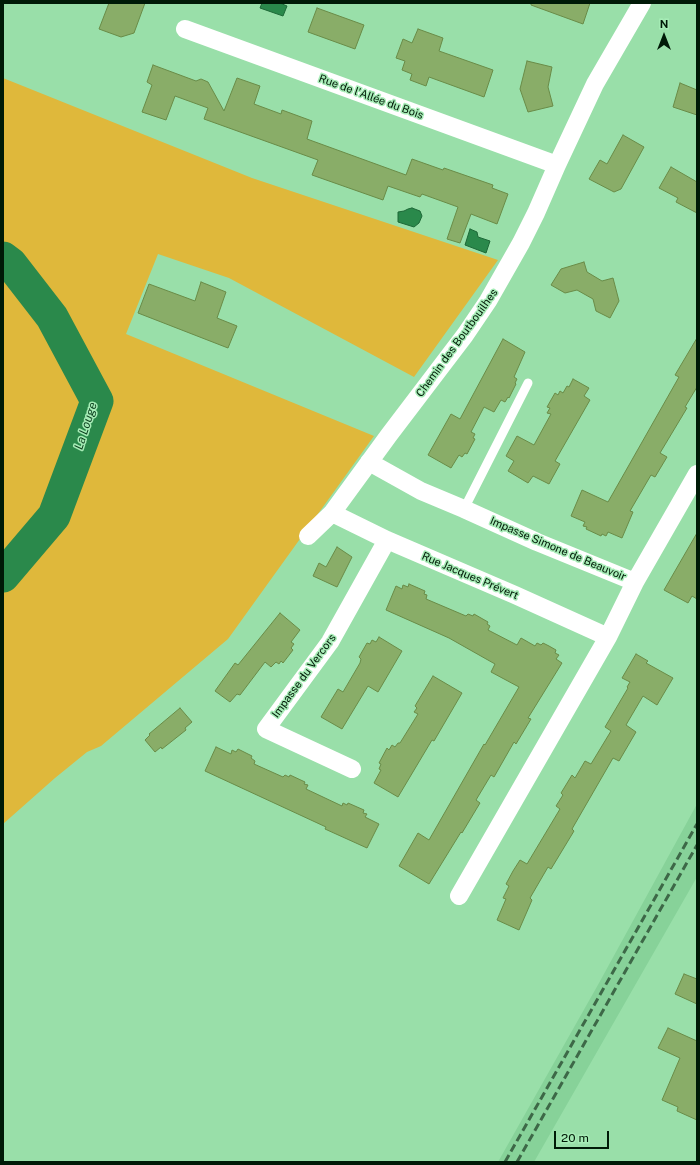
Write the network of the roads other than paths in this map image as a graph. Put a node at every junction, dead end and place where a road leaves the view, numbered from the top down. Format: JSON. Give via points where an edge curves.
{"nodes":[{"id":1,"x":642,"y":3,"type":"edge"},
{"id":2,"x":185,"y":29,"type":"dead end"},
{"id":3,"x":557,"y":165,"type":"junction"},
{"id":4,"x":528,"y":383,"type":"dead end"},
{"id":5,"x":369,"y":462,"type":"junction"},
{"id":6,"x":697,"y":474,"type":"edge"},
{"id":7,"x":464,"y":508,"type":"junction"},
{"id":8,"x":332,"y":513,"type":"junction"},
{"id":9,"x":308,"y":536,"type":"dead end"},
{"id":10,"x":387,"y":540,"type":"junction"},
{"id":11,"x":635,"y":582,"type":"junction"},
{"id":12,"x":608,"y":637,"type":"junction"},
{"id":13,"x":352,"y":769,"type":"dead end"},
{"id":14,"x":459,"y":896,"type":"dead end"}],
"edges":[{"from":1,"to":3,"type":"street","name":"Chemin des Boutbouilhes","via":[[595,84]]},
{"from":2,"to":3,"type":"street","name":"Rue de l'Allée du Bois"},
{"from":3,"to":5,"type":"street","name":"Chemin des Boutbouilhes","via":[[521,243],[488,301]]},
{"from":4,"to":7,"type":"lane"},
{"from":5,"to":7,"type":"street","name":"Impasse Simone de Beauvoir","via":[[421,491]]},
{"from":5,"to":8,"type":"street","name":"Chemin des Boutbouilhes"},
{"from":6,"to":11,"type":"street","name":"Impasse Simone de Beauvoir"},
{"from":7,"to":11,"type":"street","name":"Impasse Simone de Beauvoir","via":[[537,542]]},
{"from":8,"to":9,"type":"street","name":"Chemin des Boutbouilhes"},
{"from":8,"to":10,"type":"street","name":"Rue Jacques Prévert"},
{"from":10,"to":12,"type":"street","name":"Rue Jacques Prévert"},
{"from":10,"to":13,"type":"street","name":"Impasse du Vercors","via":[[330,642],[266,729]]},
{"from":11,"to":12,"type":"street"},
{"from":12,"to":14,"type":"street"}]}
